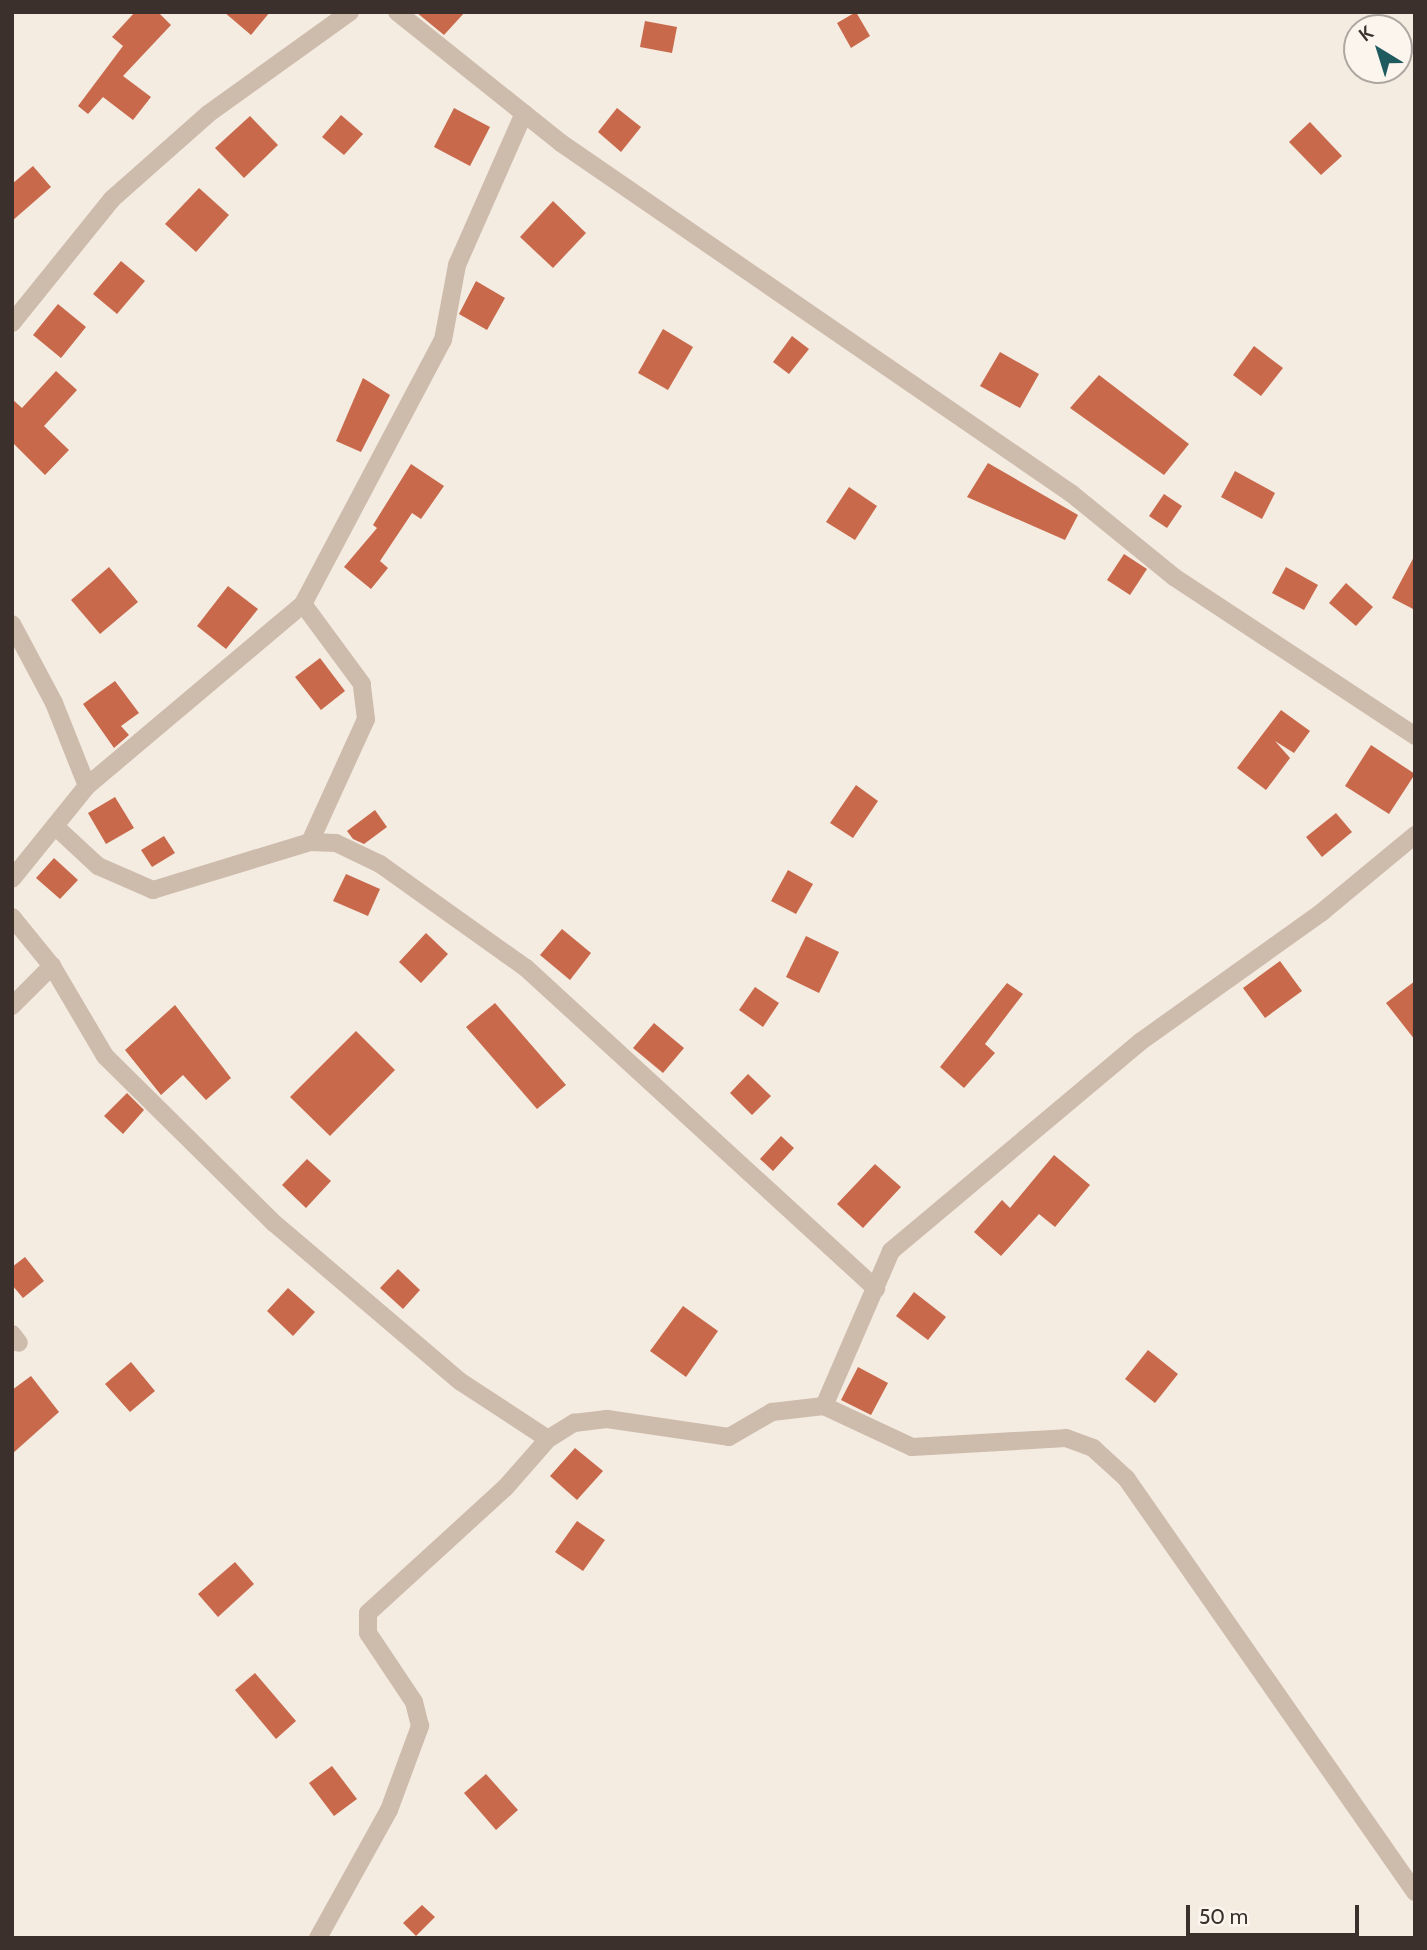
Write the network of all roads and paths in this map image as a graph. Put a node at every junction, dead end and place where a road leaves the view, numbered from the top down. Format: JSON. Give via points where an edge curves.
{"nodes":[{"id":1,"x":350,"y":12,"type":"edge"},
{"id":2,"x":397,"y":12,"type":"edge"},
{"id":3,"x":524,"y":113,"type":"junction"},
{"id":4,"x":12,"y":323,"type":"edge"},
{"id":5,"x":303,"y":604,"type":"junction"},
{"id":6,"x":12,"y":624,"type":"edge"},
{"id":7,"x":1415,"y":736,"type":"edge"},
{"id":8,"x":87,"y":786,"type":"junction"},
{"id":9,"x":57,"y":828,"type":"junction"},
{"id":10,"x":1415,"y":835,"type":"edge"},
{"id":11,"x":310,"y":842,"type":"junction"},
{"id":12,"x":12,"y":879,"type":"edge"},
{"id":13,"x":12,"y":917,"type":"edge"},
{"id":14,"x":52,"y":966,"type":"junction"},
{"id":15,"x":12,"y":1006,"type":"edge"},
{"id":16,"x":876,"y":1289,"type":"junction"},
{"id":17,"x":824,"y":1406,"type":"junction"},
{"id":18,"x":548,"y":1439,"type":"junction"},
{"id":19,"x":1415,"y":1892,"type":"edge"},
{"id":20,"x":318,"y":1938,"type":"edge"}],
"edges":[{"from":1,"to":4,"type":"street","via":[[208,114],[113,199]]},
{"from":2,"to":3,"type":"street"},
{"from":3,"to":5,"type":"street","via":[[457,265],[443,340]]},
{"from":3,"to":7,"type":"street","via":[[1072,494],[1174,577]]},
{"from":5,"to":8,"type":"street"},
{"from":5,"to":11,"type":"street","via":[[362,684],[366,719]]},
{"from":6,"to":8,"type":"street","via":[[54,703]]},
{"from":8,"to":9,"type":"street"},
{"from":9,"to":11,"type":"street","via":[[98,866],[153,890]]},
{"from":9,"to":12,"type":"street"},
{"from":10,"to":16,"type":"street","via":[[1322,912],[1140,1042],[984,1171],[891,1251]]},
{"from":11,"to":16,"type":"street","via":[[336,843],[380,864],[526,968]]},
{"from":13,"to":14,"type":"street"},
{"from":14,"to":15,"type":"street"},
{"from":14,"to":18,"type":"street","via":[[105,1056],[324,1271],[503,1415]]},
{"from":16,"to":17,"type":"street"},
{"from":17,"to":18,"type":"street","via":[[772,1412],[729,1437],[607,1419],[574,1423]]},
{"from":17,"to":19,"type":"street","via":[[912,1447],[1066,1438],[1093,1448],[1126,1478]]},
{"from":18,"to":20,"type":"street","via":[[505,1488],[368,1613],[368,1633],[414,1702],[420,1726],[389,1810]]}]}
